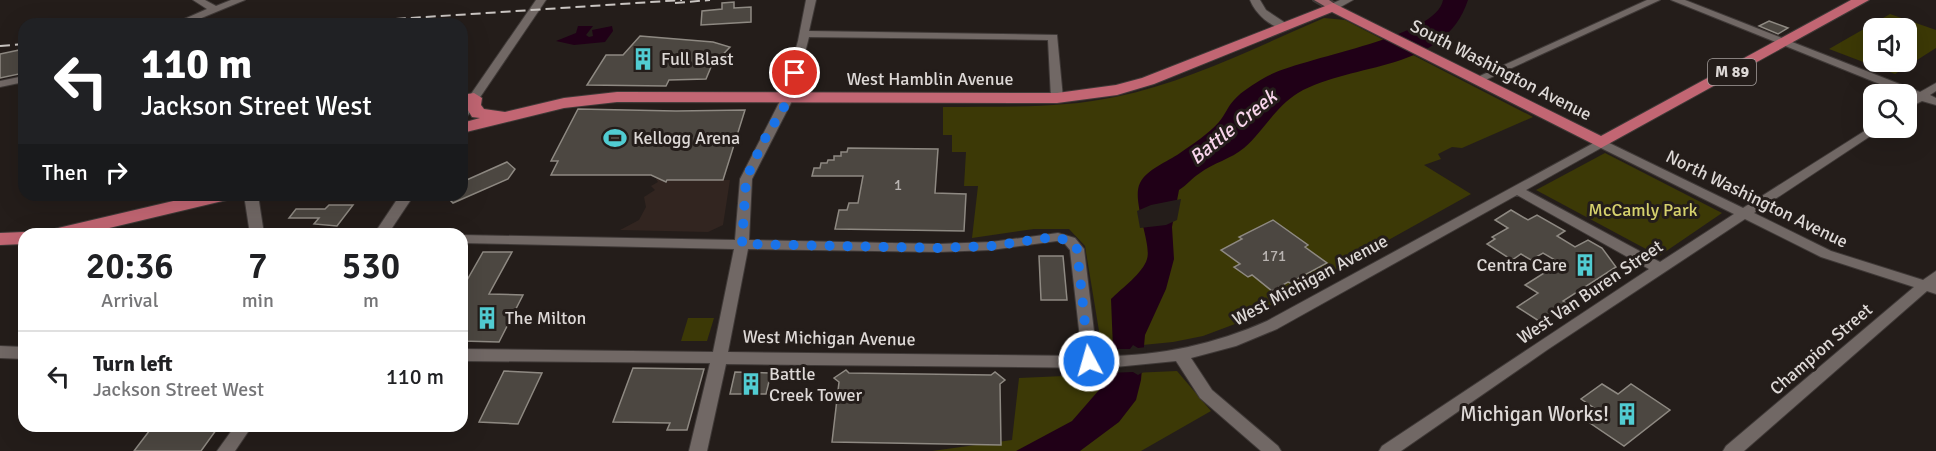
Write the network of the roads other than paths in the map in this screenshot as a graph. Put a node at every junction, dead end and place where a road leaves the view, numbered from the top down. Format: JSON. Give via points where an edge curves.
{"nodes":[{"id":1,"x":198,"y":0,"type":"edge"},
{"id":2,"x":240,"y":0,"type":"edge"},
{"id":3,"x":541,"y":0,"type":"edge"},
{"id":4,"x":811,"y":0,"type":"edge"},
{"id":5,"x":1255,"y":0,"type":"edge"},
{"id":6,"x":1655,"y":0,"type":"edge"},
{"id":7,"x":1676,"y":0,"type":"edge"},
{"id":8,"x":1862,"y":0,"type":"edge"},
{"id":9,"x":1334,"y":2,"type":"edge"},
{"id":10,"x":214,"y":9,"type":"junction"},
{"id":11,"x":192,"y":18,"type":"edge"},
{"id":12,"x":1283,"y":26,"type":"junction"},
{"id":13,"x":805,"y":34,"type":"junction"},
{"id":14,"x":1785,"y":43,"type":"junction"},
{"id":15,"x":18,"y":80,"type":"edge"},
{"id":16,"x":1477,"y":80,"type":"junction"},
{"id":17,"x":0,"y":84,"type":"edge"},
{"id":18,"x":1936,"y":86,"type":"edge"},
{"id":19,"x":1920,"y":96,"type":"junction"},
{"id":20,"x":474,"y":98,"type":"junction"},
{"id":21,"x":1057,"y":98,"type":"junction"},
{"id":22,"x":1917,"y":98,"type":"edge"},
{"id":23,"x":787,"y":99,"type":"junction"},
{"id":24,"x":1936,"y":102,"type":"edge"},
{"id":25,"x":468,"y":107,"type":"edge"},
{"id":26,"x":511,"y":116,"type":"junction"},
{"id":27,"x":468,"y":127,"type":"edge"},
{"id":28,"x":1863,"y":135,"type":"edge"},
{"id":29,"x":1601,"y":143,"type":"junction"},
{"id":30,"x":1517,"y":189,"type":"junction"},
{"id":31,"x":178,"y":201,"type":"edge"},
{"id":32,"x":198,"y":201,"type":"edge"},
{"id":33,"x":252,"y":201,"type":"edge"},
{"id":34,"x":403,"y":201,"type":"edge"},
{"id":35,"x":141,"y":214,"type":"junction"},
{"id":36,"x":1744,"y":214,"type":"junction"},
{"id":37,"x":100,"y":228,"type":"edge"},
{"id":38,"x":256,"y":228,"type":"edge"},
{"id":39,"x":385,"y":228,"type":"edge"},
{"id":40,"x":18,"y":238,"type":"edge"},
{"id":41,"x":0,"y":239,"type":"edge"},
{"id":42,"x":468,"y":240,"type":"edge"},
{"id":43,"x":742,"y":244,"type":"junction"},
{"id":44,"x":1661,"y":269,"type":"junction"},
{"id":45,"x":1932,"y":284,"type":"edge"},
{"id":46,"x":0,"y":352,"type":"edge"},
{"id":47,"x":18,"y":352,"type":"edge"},
{"id":48,"x":468,"y":354,"type":"edge"},
{"id":49,"x":718,"y":356,"type":"junction"},
{"id":50,"x":1173,"y":357,"type":"junction"},
{"id":51,"x":1097,"y":361,"type":"junction"},
{"id":52,"x":240,"y":432,"type":"edge"},
{"id":53,"x":226,"y":451,"type":"edge"},
{"id":54,"x":698,"y":451,"type":"edge"},
{"id":55,"x":1272,"y":451,"type":"edge"},
{"id":56,"x":1388,"y":451,"type":"edge"},
{"id":57,"x":1732,"y":451,"type":"edge"}],
"edges":[{"from":1,"to":10,"type":"street"},
{"from":2,"to":10,"type":"street"},
{"from":3,"to":20,"type":"street"},
{"from":4,"to":13,"type":"street"},
{"from":5,"to":12,"type":"street","via":[[1263,13]]},
{"from":6,"to":16,"type":"street"},
{"from":7,"to":14,"type":"street"},
{"from":8,"to":14,"type":"highway","name":"West Michigan Avenue","number":"M 89"},
{"from":9,"to":12,"type":"highway","name":"West Hamblin Avenue"},
{"from":9,"to":16,"type":"highway","name":"South Washington Avenue","via":[[1382,32]]},
{"from":10,"to":11,"type":"street"},
{"from":12,"to":21,"type":"highway","name":"West Hamblin Avenue","via":[[1148,81],[1117,90]]},
{"from":13,"to":21,"type":"street","via":[[1048,37]]},
{"from":13,"to":23,"type":"street"},
{"from":14,"to":19,"type":"street"},
{"from":14,"to":29,"type":"highway","name":"West Michigan Avenue","number":"M 89"},
{"from":15,"to":17,"type":"street"},
{"from":16,"to":29,"type":"highway","name":"South Washington Avenue"},
{"from":18,"to":19,"type":"street"},
{"from":19,"to":22,"type":"street"},
{"from":19,"to":24,"type":"street"},
{"from":20,"to":25,"type":"street"},
{"from":20,"to":26,"type":"highway","via":[[478,113]]},
{"from":21,"to":23,"type":"highway","name":"West Hamblin Avenue"},
{"from":23,"to":26,"type":"highway","name":"West Hamblin Avenue","via":[[617,97],[583,100]]},
{"from":23,"to":43,"type":"street","via":[[746,179]]},
{"from":26,"to":27,"type":"highway","name":"West Hamblin Avenue"},
{"from":28,"to":36,"type":"street","name":"West Van Buren Street"},
{"from":29,"to":30,"type":"street","name":"West Michigan Avenue"},
{"from":29,"to":36,"type":"street","name":"North Washington Avenue"},
{"from":30,"to":44,"type":"street"},
{"from":30,"to":50,"type":"street","name":"West Michigan Avenue","via":[[1273,325],[1231,343]]},
{"from":31,"to":35,"type":"highway"},
{"from":32,"to":35,"type":"highway"},
{"from":33,"to":38,"type":"street"},
{"from":34,"to":39,"type":"street"},
{"from":35,"to":37,"type":"highway"},
{"from":36,"to":44,"type":"street","name":"West Van Buren Street"},
{"from":36,"to":45,"type":"street","name":"North Washington Avenue","via":[[1826,254]]},
{"from":40,"to":41,"type":"highway"},
{"from":42,"to":43,"type":"street"},
{"from":43,"to":49,"type":"street"},
{"from":43,"to":51,"type":"street","via":[[958,247],[1054,237],[1070,241],[1077,249]]},
{"from":44,"to":56,"type":"street","name":"West Van Buren Street"},
{"from":45,"to":57,"type":"street","name":"Champion Street"},
{"from":46,"to":47,"type":"street"},
{"from":48,"to":49,"type":"street","name":"West Michigan Avenue"},
{"from":49,"to":51,"type":"street","name":"West Michigan Avenue"},
{"from":49,"to":54,"type":"street"},
{"from":50,"to":51,"type":"street","name":"West Michigan Avenue"},
{"from":50,"to":55,"type":"street","via":[[1206,394]]},
{"from":52,"to":53,"type":"street"}]}
